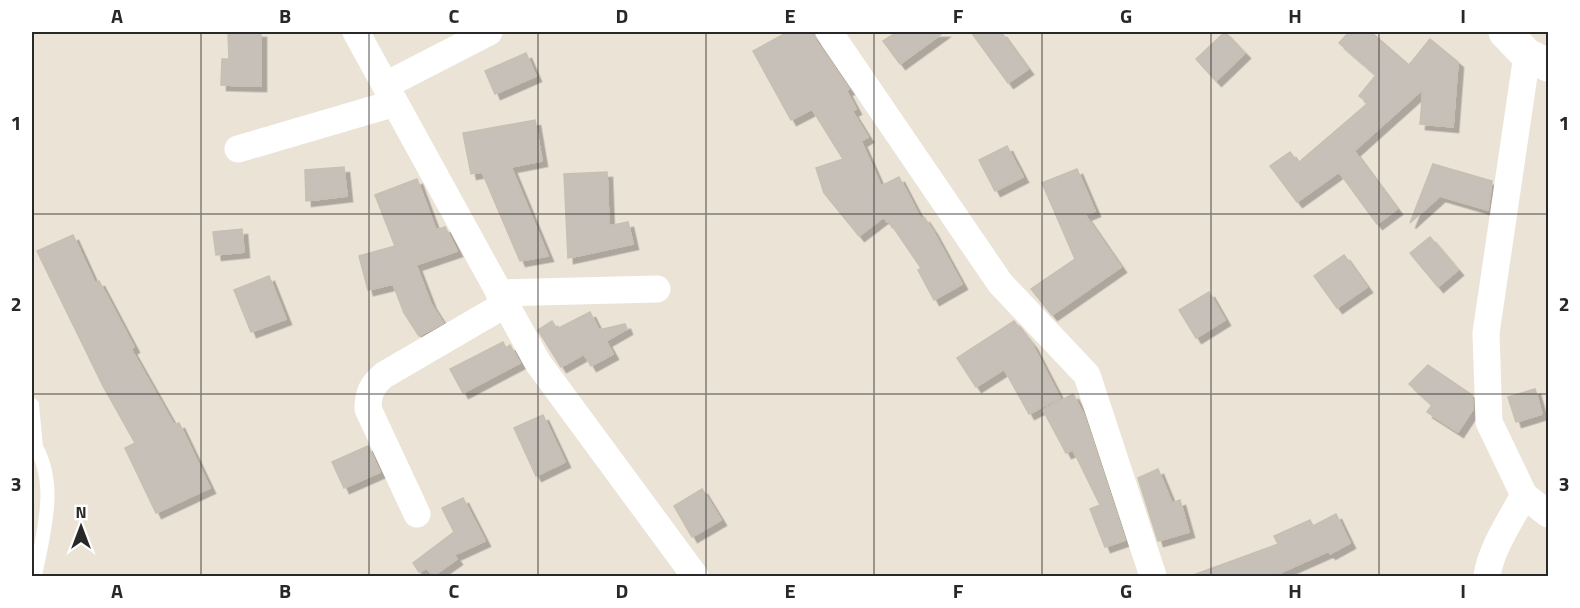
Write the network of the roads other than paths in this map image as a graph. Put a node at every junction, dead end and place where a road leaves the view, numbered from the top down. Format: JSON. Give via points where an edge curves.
{"nodes":[{"id":1,"x":357,"y":32,"type":"edge"},
{"id":2,"x":489,"y":32,"type":"edge"},
{"id":3,"x":829,"y":32,"type":"edge"},
{"id":4,"x":1527,"y":50,"type":"edge"},
{"id":5,"x":391,"y":94,"type":"junction"},
{"id":6,"x":238,"y":149,"type":"dead end"},
{"id":7,"x":657,"y":289,"type":"dead end"},
{"id":8,"x":502,"y":298,"type":"junction"},
{"id":9,"x":32,"y":405,"type":"edge"},
{"id":10,"x":34,"y":444,"type":"edge"},
{"id":11,"x":1524,"y":495,"type":"junction"},
{"id":12,"x":417,"y":514,"type":"dead end"},
{"id":13,"x":1548,"y":514,"type":"edge"},
{"id":14,"x":35,"y":576,"type":"edge"},
{"id":15,"x":695,"y":576,"type":"edge"},
{"id":16,"x":1153,"y":576,"type":"edge"},
{"id":17,"x":1487,"y":576,"type":"edge"}],
"edges":[{"from":1,"to":5,"type":"street"},
{"from":2,"to":5,"type":"street"},
{"from":3,"to":16,"type":"street","via":[[1000,283],[1087,375]]},
{"from":4,"to":11,"type":"street","via":[[1486,333],[1489,422]]},
{"from":5,"to":6,"type":"street"},
{"from":5,"to":8,"type":"street"},
{"from":7,"to":8,"type":"street"},
{"from":8,"to":12,"type":"street","via":[[384,375],[368,395],[368,409]]},
{"from":8,"to":15,"type":"street","via":[[538,363]]},
{"from":9,"to":10,"type":"lane"},
{"from":10,"to":14,"type":"lane","via":[[46,478],[48,507]]},
{"from":11,"to":13,"type":"street"},
{"from":11,"to":17,"type":"street","via":[[1494,553]]}]}
